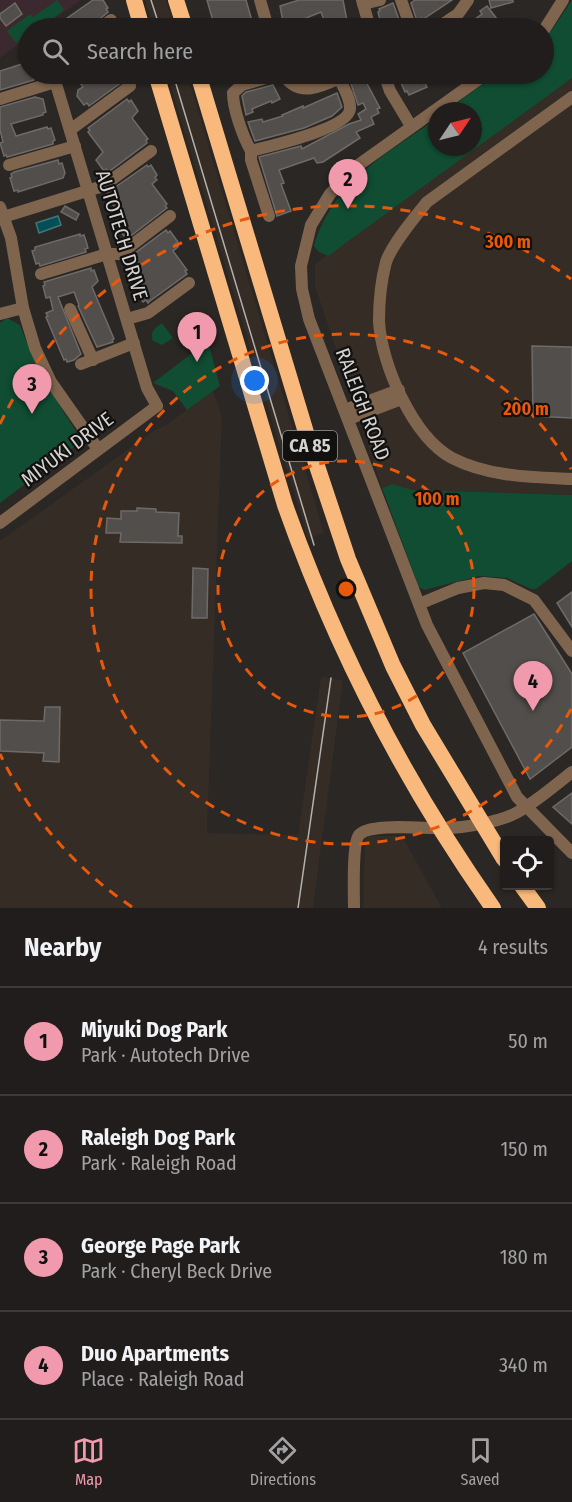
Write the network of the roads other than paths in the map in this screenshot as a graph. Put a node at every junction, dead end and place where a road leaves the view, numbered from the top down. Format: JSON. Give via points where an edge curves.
{"nodes":[{"id":1,"x":134,"y":0,"type":"edge"},
{"id":2,"x":176,"y":0,"type":"edge"},
{"id":3,"x":260,"y":0,"type":"edge"},
{"id":4,"x":380,"y":0,"type":"edge"},
{"id":5,"x":401,"y":0,"type":"edge"},
{"id":6,"x":468,"y":0,"type":"edge"},
{"id":7,"x":563,"y":0,"type":"edge"},
{"id":8,"x":363,"y":2,"type":"edge"},
{"id":9,"x":139,"y":18,"type":"edge"},
{"id":10,"x":182,"y":18,"type":"edge"},
{"id":11,"x":265,"y":18,"type":"edge"},
{"id":12,"x":367,"y":18,"type":"edge"},
{"id":13,"x":407,"y":18,"type":"edge"},
{"id":14,"x":452,"y":18,"type":"edge"},
{"id":15,"x":551,"y":18,"type":"edge"},
{"id":16,"x":39,"y":84,"type":"edge"},
{"id":17,"x":56,"y":84,"type":"edge"},
{"id":18,"x":159,"y":84,"type":"edge"},
{"id":19,"x":201,"y":84,"type":"edge"},
{"id":20,"x":246,"y":84,"type":"edge"},
{"id":21,"x":289,"y":84,"type":"edge"},
{"id":22,"x":322,"y":84,"type":"edge"},
{"id":23,"x":343,"y":84,"type":"edge"},
{"id":24,"x":388,"y":84,"type":"edge"},
{"id":25,"x":472,"y":84,"type":"edge"},
{"id":26,"x":130,"y":86,"type":"dead end"},
{"id":27,"x":572,"y":97,"type":"edge"},
{"id":28,"x":0,"y":99,"type":"edge"},
{"id":29,"x":411,"y":126,"type":"junction"},
{"id":30,"x":70,"y":130,"type":"junction"},
{"id":31,"x":75,"y":146,"type":"junction"},
{"id":32,"x":151,"y":151,"type":"dead end"},
{"id":33,"x":251,"y":151,"type":"junction"},
{"id":34,"x":9,"y":165,"type":"dead end"},
{"id":35,"x":88,"y":191,"type":"junction"},
{"id":36,"x":1,"y":214,"type":"edge"},
{"id":37,"x":170,"y":216,"type":"dead end"},
{"id":38,"x":269,"y":216,"type":"dead end"},
{"id":39,"x":107,"y":254,"type":"junction"},
{"id":40,"x":42,"y":274,"type":"dead end"},
{"id":41,"x":189,"y":283,"type":"dead end"},
{"id":42,"x":23,"y":308,"type":"junction"},
{"id":43,"x":70,"y":309,"type":"dead end"},
{"id":44,"x":0,"y":314,"type":"edge"},
{"id":45,"x":127,"y":319,"type":"junction"},
{"id":46,"x":134,"y":343,"type":"junction"},
{"id":47,"x":400,"y":394,"type":"junction"},
{"id":48,"x":156,"y":406,"type":"joint"},
{"id":49,"x":347,"y":415,"type":"junction"},
{"id":50,"x":98,"y":449,"type":"junction"},
{"id":51,"x":572,"y":479,"type":"edge"},
{"id":52,"x":0,"y":523,"type":"edge"},
{"id":53,"x":419,"y":604,"type":"junction"},
{"id":54,"x":572,"y":651,"type":"edge"},
{"id":55,"x":572,"y":772,"type":"edge"},
{"id":56,"x":527,"y":806,"type":"junction"},
{"id":57,"x":500,"y":853,"type":"edge"},
{"id":58,"x":572,"y":853,"type":"edge"},
{"id":59,"x":525,"y":890,"type":"edge"},
{"id":60,"x":354,"y":908,"type":"edge"},
{"id":61,"x":493,"y":908,"type":"edge"},
{"id":62,"x":538,"y":908,"type":"edge"}],
"edges":[{"from":1,"to":9,"type":"highway"},
{"from":2,"to":10,"type":"highway"},
{"from":3,"to":11,"type":"street"},
{"from":4,"to":8,"type":"street"},
{"from":5,"to":13,"type":"street"},
{"from":6,"to":14,"type":"street"},
{"from":7,"to":15,"type":"street"},
{"from":8,"to":12,"type":"street"},
{"from":16,"to":28,"type":"street"},
{"from":17,"to":30,"type":"street","name":"AUTOTECH DRIVE"},
{"from":18,"to":61,"type":"highway","number":"CA 85","via":[[305,562],[379,723],[424,804]]},
{"from":19,"to":57,"type":"highway","number":"CA 85","via":[[348,559],[393,666],[423,725]]},
{"from":20,"to":33,"type":"street","via":[[233,93],[233,101]]},
{"from":21,"to":22,"type":"street","via":[[303,89]]},
{"from":23,"to":33,"type":"street","via":[[350,109],[344,119],[305,136]]},
{"from":24,"to":29,"type":"street"},
{"from":25,"to":29,"type":"street","name":"RALEIGH ROAD"},
{"from":26,"to":30,"type":"street"},
{"from":27,"to":47,"type":"street","via":[[427,202],[387,261],[379,323]]},
{"from":29,"to":49,"type":"street","name":"RALEIGH ROAD","via":[[357,166],[330,194],[311,225],[301,266],[309,318]]},
{"from":30,"to":31,"type":"street","name":"AUTOTECH DRIVE"},
{"from":31,"to":34,"type":"street"},
{"from":31,"to":35,"type":"street","name":"AUTOTECH DRIVE"},
{"from":32,"to":35,"type":"street","via":[[103,186]]},
{"from":33,"to":38,"type":"street","via":[[250,160]]},
{"from":35,"to":36,"type":"street"},
{"from":35,"to":39,"type":"street","name":"AUTOTECH DRIVE"},
{"from":36,"to":42,"type":"street","via":[[11,238]]},
{"from":37,"to":39,"type":"street","via":[[120,254]]},
{"from":39,"to":40,"type":"street"},
{"from":39,"to":45,"type":"street","name":"AUTOTECH DRIVE"},
{"from":41,"to":45,"type":"street","via":[[148,313]]},
{"from":42,"to":44,"type":"street"},
{"from":42,"to":50,"type":"street","via":[[51,382]]},
{"from":43,"to":46,"type":"street","via":[[87,362]]},
{"from":45,"to":46,"type":"street","name":"AUTOTECH DRIVE"},
{"from":46,"to":48,"type":"street","name":"AUTOTECH DRIVE"},
{"from":47,"to":49,"type":"street"},
{"from":47,"to":51,"type":"street","via":[[421,432],[450,457],[488,472]]},
{"from":48,"to":50,"type":"street","name":"MIYUKI DRIVE"},
{"from":49,"to":53,"type":"street","name":"RALEIGH ROAD"},
{"from":50,"to":52,"type":"street","name":"MIYUKI DRIVE"},
{"from":53,"to":54,"type":"street","via":[[458,588],[484,583],[504,585],[534,600]]},
{"from":53,"to":56,"type":"street","name":"RALEIGH ROAD","via":[[518,797]]},
{"from":55,"to":56,"type":"street"},
{"from":56,"to":58,"type":"street","name":"RALEIGH ROAD"},
{"from":56,"to":60,"type":"street","via":[[515,814],[467,826],[376,828],[363,832],[354,849]]},
{"from":59,"to":62,"type":"highway"}]}
